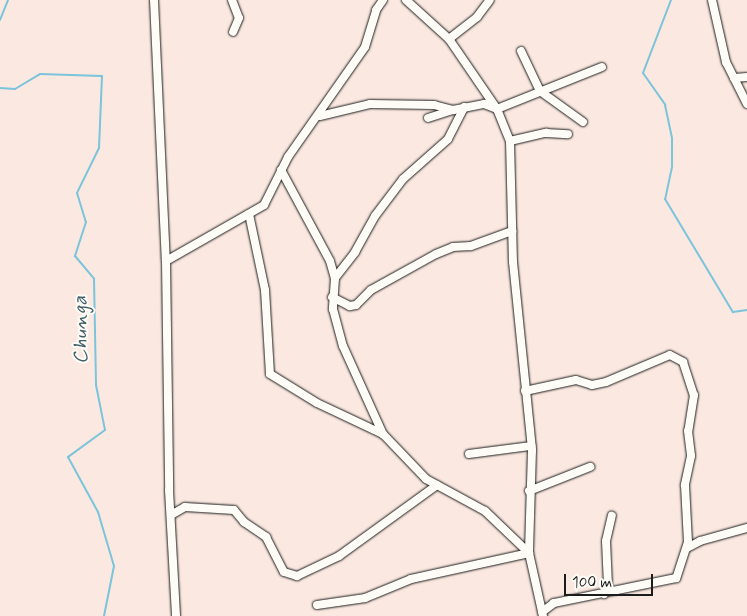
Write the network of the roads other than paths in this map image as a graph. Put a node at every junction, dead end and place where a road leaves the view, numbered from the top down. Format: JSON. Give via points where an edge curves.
{"nodes":[{"id":1,"x":154,"y":0,"type":"edge"},
{"id":2,"x":232,"y":0,"type":"edge"},
{"id":3,"x":383,"y":0,"type":"edge"},
{"id":4,"x":406,"y":0,"type":"edge"},
{"id":5,"x":712,"y":0,"type":"edge"},
{"id":6,"x":488,"y":1,"type":"edge"},
{"id":7,"x":233,"y":32,"type":"dead end"},
{"id":8,"x":449,"y":39,"type":"junction"},
{"id":9,"x":521,"y":51,"type":"dead end"},
{"id":10,"x":602,"y":67,"type":"dead end"},
{"id":11,"x":734,"y":78,"type":"junction"},
{"id":12,"x":747,"y":78,"type":"edge"},
{"id":13,"x":540,"y":91,"type":"junction"},
{"id":14,"x":747,"y":104,"type":"edge"},
{"id":15,"x":464,"y":107,"type":"junction"},
{"id":16,"x":496,"y":109,"type":"junction"},
{"id":17,"x":453,"y":110,"type":"junction"},
{"id":18,"x":320,"y":116,"type":"junction"},
{"id":19,"x":428,"y":118,"type":"dead end"},
{"id":20,"x":583,"y":122,"type":"dead end"},
{"id":21,"x":568,"y":134,"type":"dead end"},
{"id":22,"x":510,"y":141,"type":"junction"},
{"id":23,"x":280,"y":170,"type":"junction"},
{"id":24,"x":248,"y":214,"type":"junction"},
{"id":25,"x":512,"y":231,"type":"junction"},
{"id":26,"x":166,"y":261,"type":"junction"},
{"id":27,"x":336,"y":278,"type":"junction"},
{"id":28,"x":332,"y":297,"type":"junction"},
{"id":29,"x":525,"y":391,"type":"junction"},
{"id":30,"x":383,"y":434,"type":"junction"},
{"id":31,"x":531,"y":446,"type":"junction"},
{"id":32,"x":469,"y":454,"type":"dead end"},
{"id":33,"x":590,"y":467,"type":"dead end"},
{"id":34,"x":437,"y":484,"type":"junction"},
{"id":35,"x":529,"y":491,"type":"junction"},
{"id":36,"x":171,"y":515,"type":"junction"},
{"id":37,"x":612,"y":516,"type":"dead end"},
{"id":38,"x":747,"y":528,"type":"edge"},
{"id":39,"x":687,"y":548,"type":"junction"},
{"id":40,"x":529,"y":553,"type":"junction"},
{"id":41,"x":604,"y":594,"type":"junction"},
{"id":42,"x":317,"y":604,"type":"dead end"},
{"id":43,"x":542,"y":614,"type":"edge"},
{"id":44,"x":176,"y":616,"type":"edge"}],
"edges":[{"from":1,"to":26,"type":"street"},
{"from":2,"to":7,"type":"street","via":[[239,18]]},
{"from":3,"to":18,"type":"street","via":[[376,10],[364,48],[336,84]]},
{"from":4,"to":8,"type":"street"},
{"from":5,"to":11,"type":"street","via":[[726,62]]},
{"from":6,"to":8,"type":"street"},
{"from":8,"to":16,"type":"street"},
{"from":9,"to":13,"type":"street"},
{"from":10,"to":13,"type":"street"},
{"from":11,"to":12,"type":"street"},
{"from":11,"to":14,"type":"street"},
{"from":13,"to":16,"type":"street"},
{"from":13,"to":20,"type":"street"},
{"from":15,"to":16,"type":"street","via":[[484,104]]},
{"from":15,"to":17,"type":"street"},
{"from":15,"to":27,"type":"street","via":[[448,139],[403,179]]},
{"from":16,"to":22,"type":"street"},
{"from":17,"to":18,"type":"street","via":[[434,105],[370,104]]},
{"from":17,"to":19,"type":"street"},
{"from":18,"to":23,"type":"street"},
{"from":21,"to":22,"type":"street","via":[[546,133]]},
{"from":22,"to":25,"type":"street"},
{"from":23,"to":24,"type":"street","via":[[264,205]]},
{"from":23,"to":27,"type":"street"},
{"from":24,"to":26,"type":"street"},
{"from":24,"to":30,"type":"street","via":[[266,295],[270,374],[317,403]]},
{"from":25,"to":28,"type":"street","via":[[436,254],[371,290],[356,305],[350,306]]},
{"from":25,"to":29,"type":"street"},
{"from":26,"to":36,"type":"street"},
{"from":27,"to":28,"type":"street"},
{"from":28,"to":30,"type":"street","via":[[343,346]]},
{"from":29,"to":31,"type":"street"},
{"from":29,"to":39,"type":"street","via":[[576,380],[592,385],[606,382],[670,355],[683,362],[694,395],[688,431],[691,456],[685,485]]},
{"from":30,"to":34,"type":"street","via":[[426,479]]},
{"from":31,"to":32,"type":"street"},
{"from":31,"to":35,"type":"street"},
{"from":33,"to":35,"type":"street"},
{"from":34,"to":36,"type":"street","via":[[339,556],[297,576],[284,572],[266,537],[244,522],[234,510],[185,507]]},
{"from":34,"to":40,"type":"street","via":[[485,511]]},
{"from":35,"to":40,"type":"street"},
{"from":36,"to":44,"type":"street"},
{"from":37,"to":41,"type":"street","via":[[606,541],[608,585]]},
{"from":38,"to":39,"type":"street","via":[[700,541]]},
{"from":39,"to":41,"type":"street","via":[[672,581]]},
{"from":40,"to":42,"type":"street","via":[[411,579],[366,598]]},
{"from":40,"to":43,"type":"street"},
{"from":41,"to":43,"type":"street","via":[[554,603]]}]}
